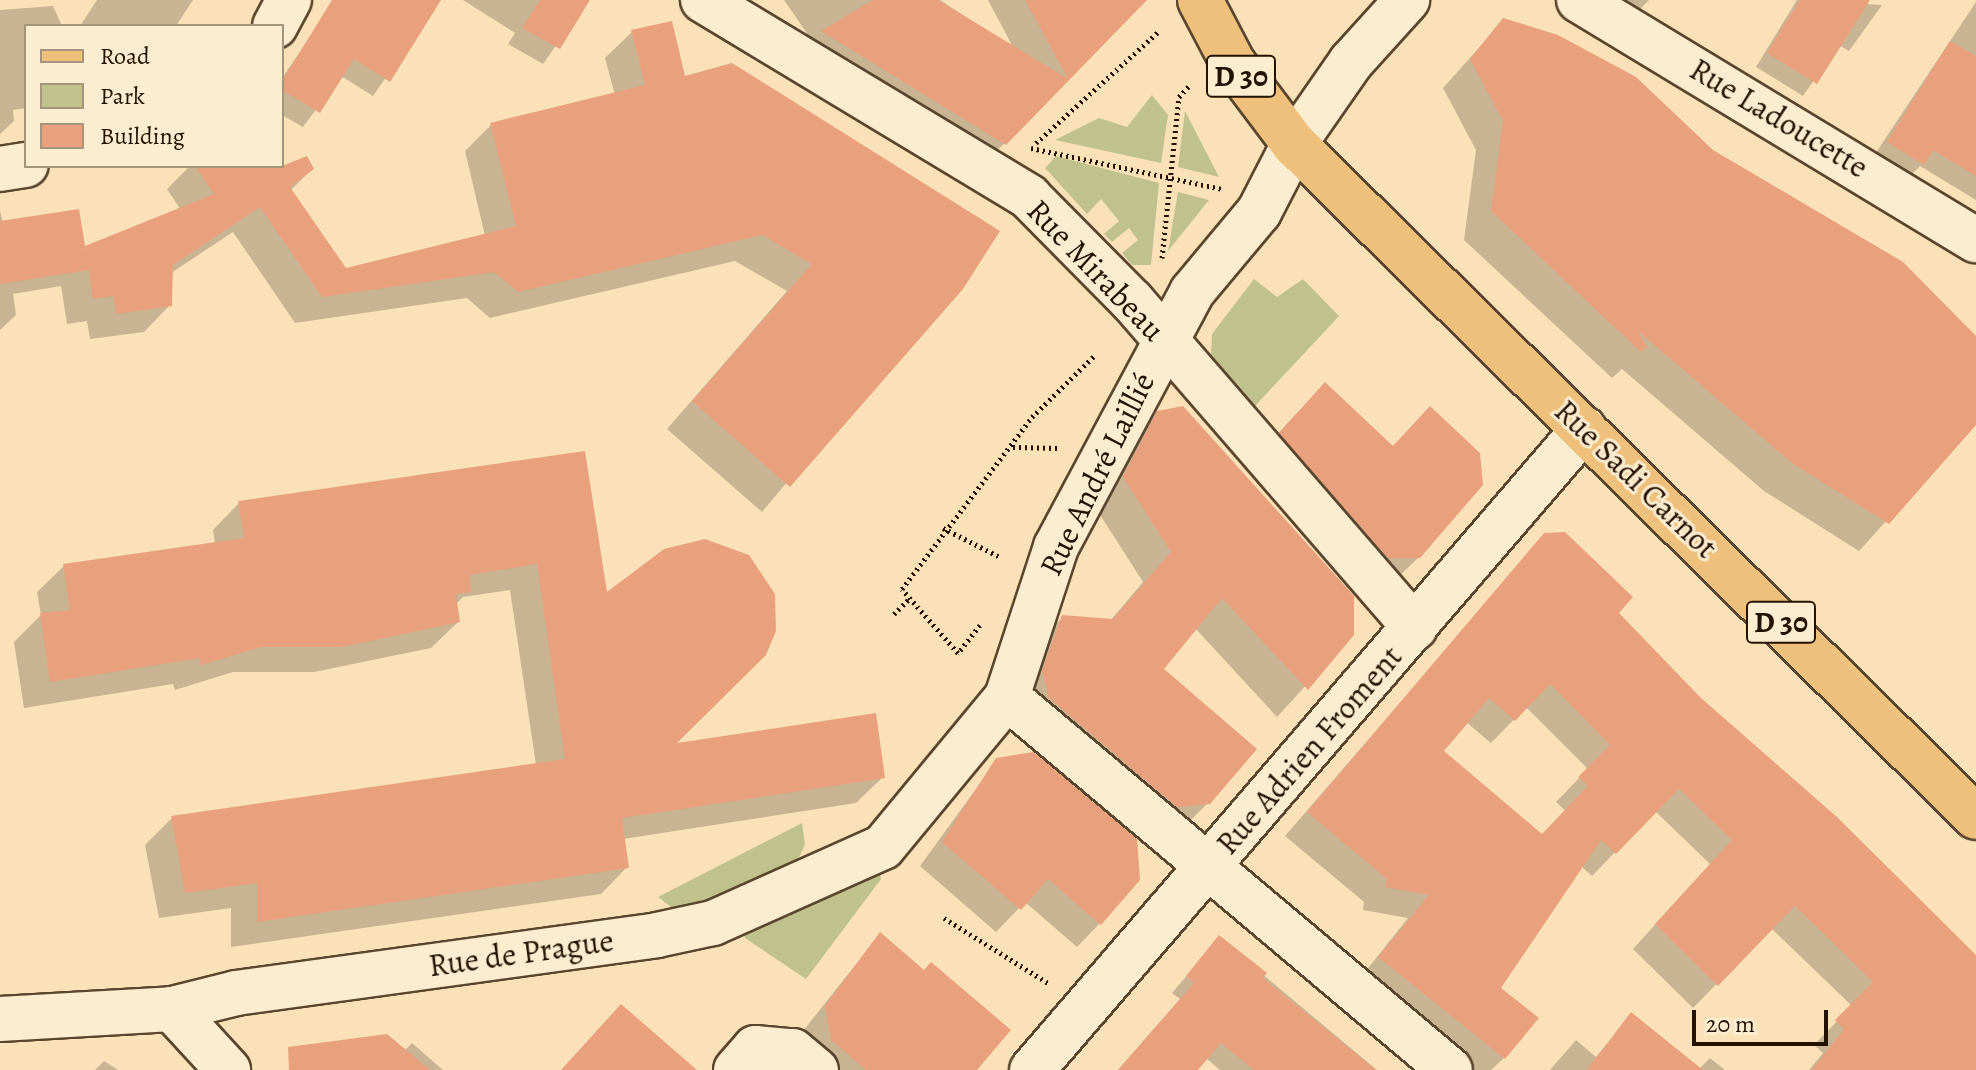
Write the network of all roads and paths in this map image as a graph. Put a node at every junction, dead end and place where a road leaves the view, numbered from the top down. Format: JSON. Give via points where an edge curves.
{"nodes":[{"id":1,"x":289,"y":0,"type":"edge"},
{"id":2,"x":703,"y":0,"type":"edge"},
{"id":3,"x":1200,"y":0,"type":"edge"},
{"id":4,"x":1579,"y":0,"type":"edge"},
{"id":5,"x":1386,"y":6,"type":"edge"},
{"id":6,"x":276,"y":24,"type":"edge"},
{"id":7,"x":1159,"y":31,"type":"dead end"},
{"id":8,"x":1189,"y":86,"type":"dead end"},
{"id":9,"x":1035,"y":144,"type":"junction"},
{"id":10,"x":1294,"y":144,"type":"junction"},
{"id":11,"x":1021,"y":162,"type":"dead end"},
{"id":12,"x":24,"y":165,"type":"edge"},
{"id":13,"x":0,"y":169,"type":"edge"},
{"id":14,"x":1168,"y":178,"type":"junction"},
{"id":15,"x":1231,"y":190,"type":"dead end"},
{"id":16,"x":1976,"y":240,"type":"edge"},
{"id":17,"x":1162,"y":272,"type":"dead end"},
{"id":18,"x":1163,"y":340,"type":"junction"},
{"id":19,"x":1095,"y":355,"type":"dead end"},
{"id":20,"x":1584,"y":429,"type":"junction"},
{"id":21,"x":1012,"y":447,"type":"junction"},
{"id":22,"x":1068,"y":448,"type":"dead end"},
{"id":23,"x":943,"y":528,"type":"junction"},
{"id":24,"x":1000,"y":557,"type":"dead end"},
{"id":25,"x":910,"y":598,"type":"junction"},
{"id":26,"x":894,"y":614,"type":"dead end"},
{"id":27,"x":980,"y":625,"type":"dead end"},
{"id":28,"x":1415,"y":628,"type":"junction"},
{"id":29,"x":1007,"y":697,"type":"junction"},
{"id":30,"x":976,"y":734,"type":"joint"},
{"id":31,"x":1976,"y":817,"type":"edge"},
{"id":32,"x":1207,"y":866,"type":"junction"},
{"id":33,"x":944,"y":918,"type":"dead end"},
{"id":34,"x":172,"y":1009,"type":"junction"},
{"id":35,"x":1083,"y":1010,"type":"junction"},
{"id":36,"x":0,"y":1019,"type":"edge"},
{"id":37,"x":745,"y":1059,"type":"edge"},
{"id":38,"x":228,"y":1070,"type":"edge"},
{"id":39,"x":816,"y":1070,"type":"edge"},
{"id":40,"x":1032,"y":1070,"type":"edge"},
{"id":41,"x":1450,"y":1070,"type":"edge"}],
"edges":[{"from":1,"to":6,"type":"street"},
{"from":2,"to":18,"type":"street","name":"Rue Mirabeau","via":[[1029,197]]},
{"from":3,"to":10,"type":"main road","number":"D 30","via":[[1233,63]]},
{"from":4,"to":16,"type":"street","name":"Rue Ladoucette"},
{"from":5,"to":10,"type":"street","name":"Rue André Laillié"},
{"from":7,"to":9,"type":"path"},
{"from":8,"to":14,"type":"path","via":[[1179,97]]},
{"from":9,"to":11,"type":"path"},
{"from":9,"to":14,"type":"path"},
{"from":10,"to":18,"type":"street","name":"Rue André Laillié","via":[[1259,212],[1192,292]]},
{"from":10,"to":20,"type":"main road","name":"Rue Sadi Carnot","number":"D 30"},
{"from":12,"to":13,"type":"street"},
{"from":14,"to":15,"type":"path"},
{"from":14,"to":17,"type":"path"},
{"from":18,"to":28,"type":"street","name":"Rue Mirabeau"},
{"from":18,"to":29,"type":"street","name":"Rue André Laillié","via":[[1056,547]]},
{"from":19,"to":21,"type":"path"},
{"from":20,"to":28,"type":"street","name":"Rue Adrien Froment"},
{"from":20,"to":31,"type":"main road","name":"Rue Sadi Carnot","number":"D 30"},
{"from":21,"to":22,"type":"path"},
{"from":21,"to":23,"type":"path"},
{"from":23,"to":24,"type":"path"},
{"from":23,"to":25,"type":"path","via":[[902,589]]},
{"from":25,"to":26,"type":"path"},
{"from":25,"to":27,"type":"path","via":[[958,653]]},
{"from":28,"to":32,"type":"street","name":"Rue Adrien Froment"},
{"from":29,"to":30,"type":"street","name":"Rue André Laillié"},
{"from":29,"to":32,"type":"street"},
{"from":30,"to":34,"type":"street","name":"Rue de Prague","via":[[883,847],[713,923],[236,993]]},
{"from":32,"to":35,"type":"street","name":"Rue Adrien Froment"},
{"from":32,"to":41,"type":"street"},
{"from":33,"to":35,"type":"path"},
{"from":34,"to":36,"type":"street","name":"Rue de Prague"},
{"from":34,"to":38,"type":"street"},
{"from":35,"to":40,"type":"street","name":"Rue Adrien Froment"},
{"from":37,"to":39,"type":"street","via":[[793,1051]]}]}
